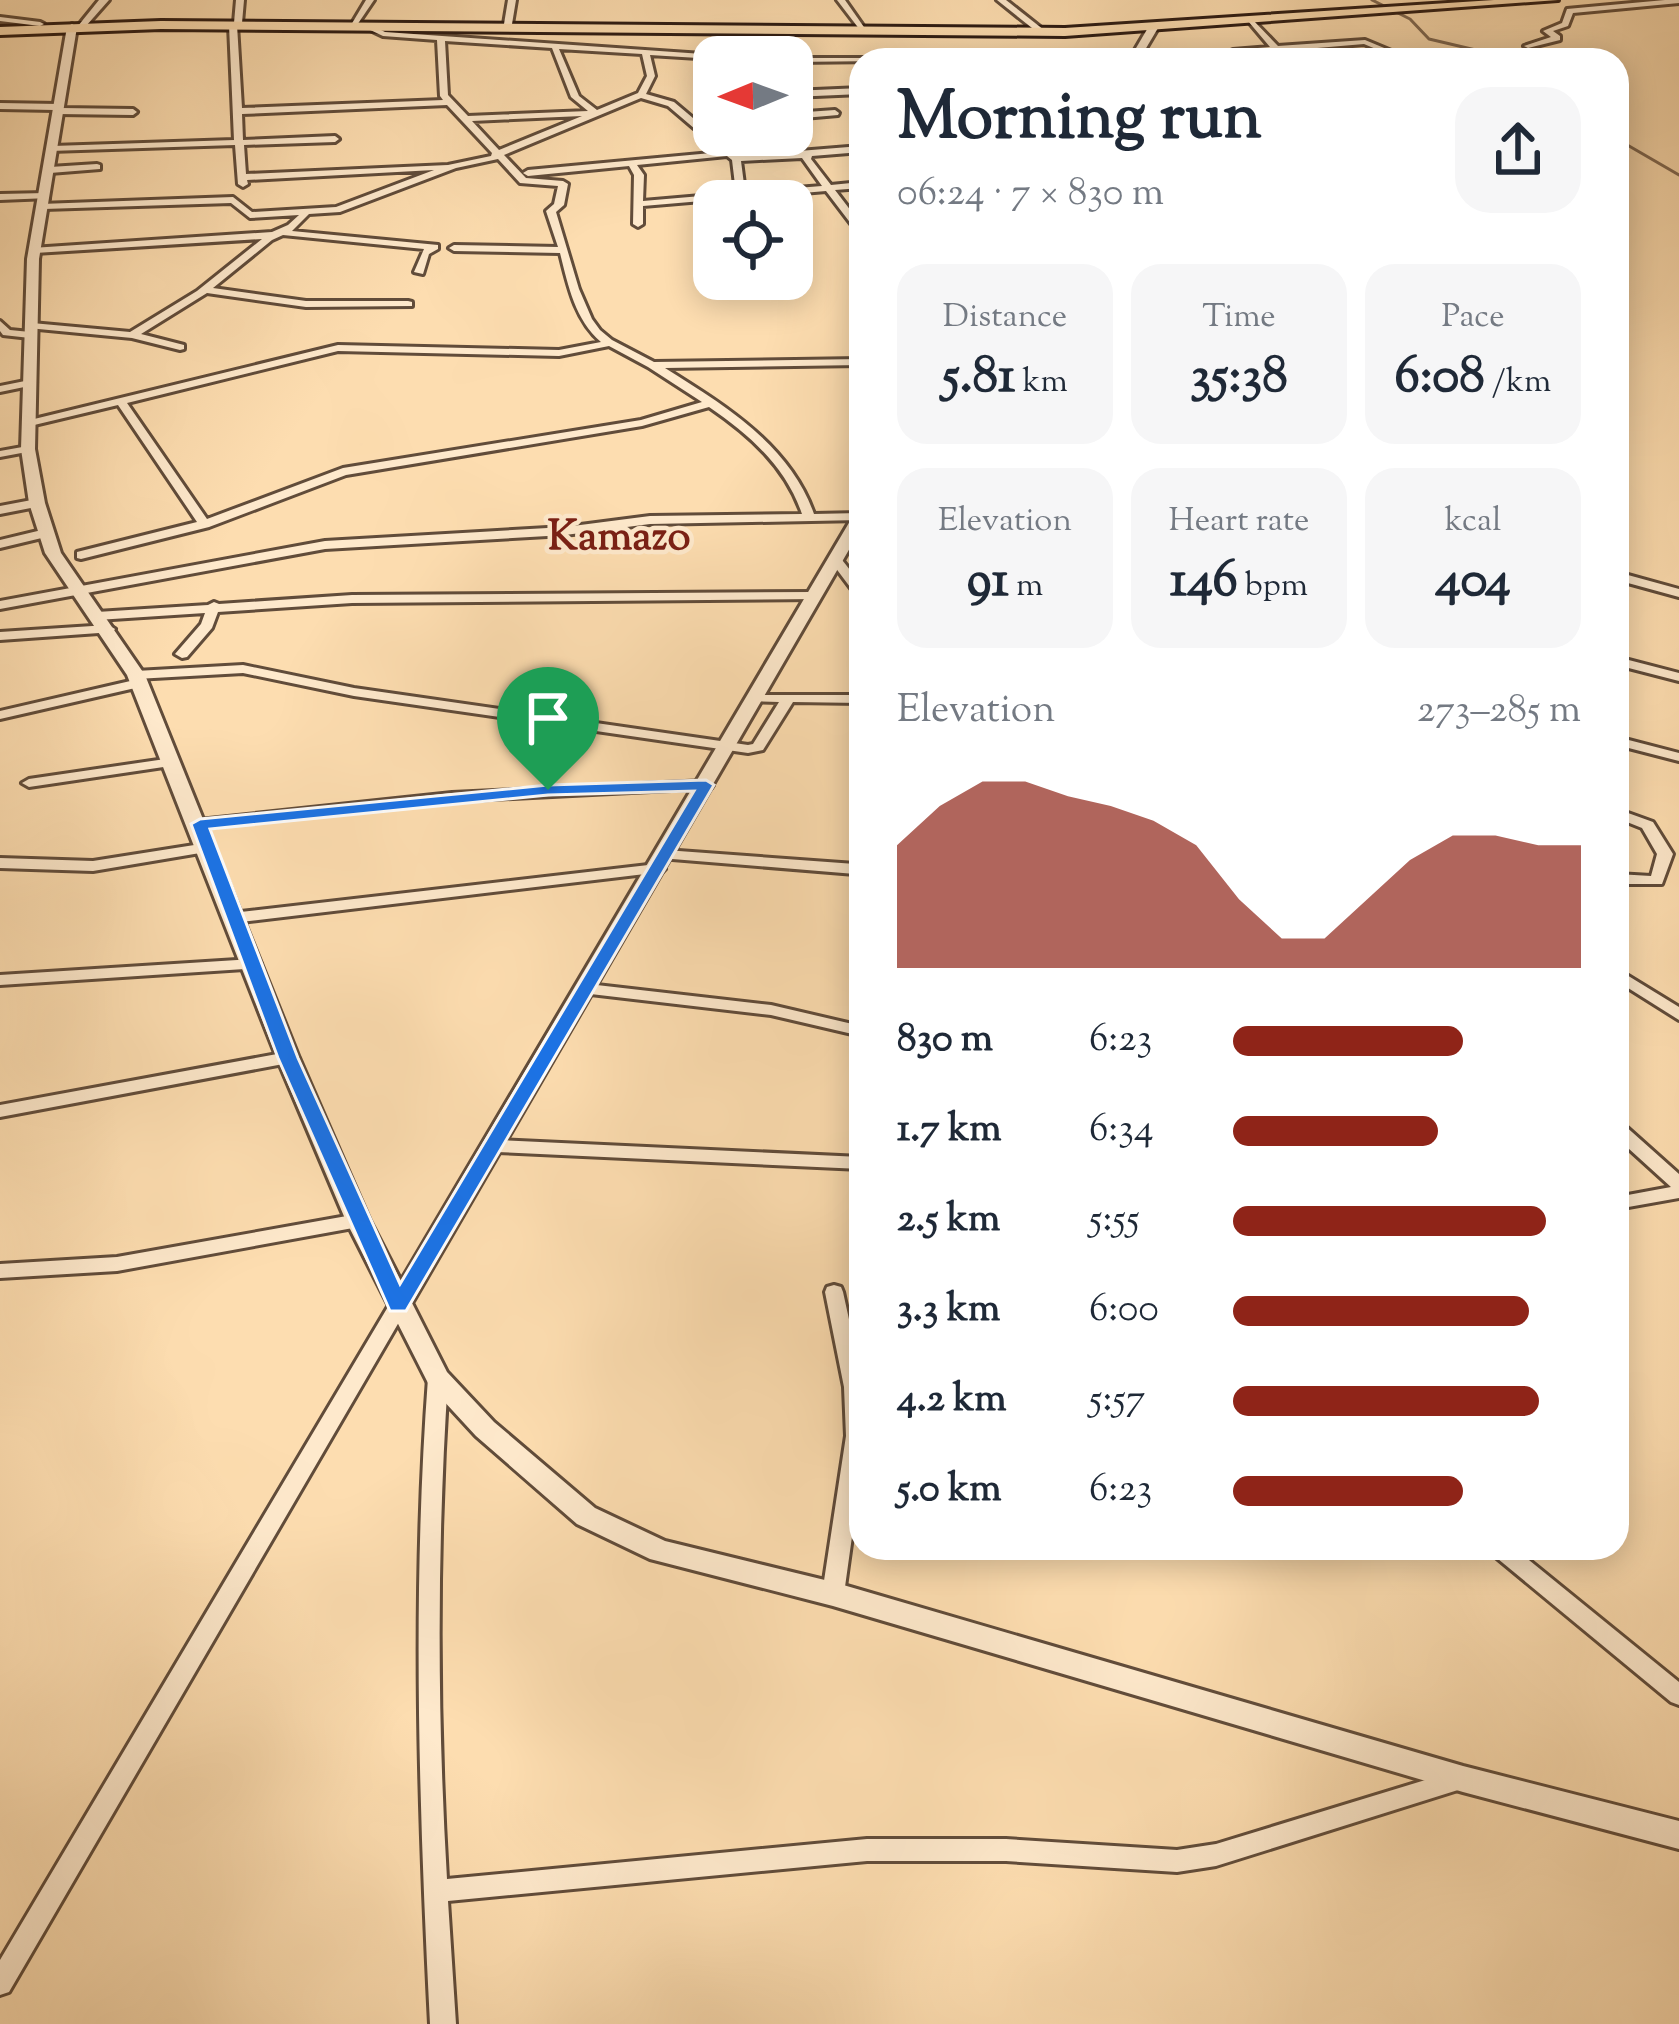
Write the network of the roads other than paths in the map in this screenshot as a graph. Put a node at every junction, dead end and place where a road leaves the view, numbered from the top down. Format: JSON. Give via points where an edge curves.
{"nodes":[{"id":1,"x":104,"y":0,"type":"edge"},
{"id":2,"x":240,"y":0,"type":"edge"},
{"id":3,"x":370,"y":0,"type":"edge"},
{"id":4,"x":512,"y":0,"type":"edge"},
{"id":5,"x":841,"y":0,"type":"edge"},
{"id":6,"x":1001,"y":0,"type":"edge"},
{"id":7,"x":1513,"y":0,"type":"edge"},
{"id":8,"x":1552,"y":0,"type":"edge"},
{"id":9,"x":1679,"y":1,"type":"edge"},
{"id":10,"x":1252,"y":21,"type":"junction"},
{"id":11,"x":235,"y":24,"type":"junction"},
{"id":12,"x":360,"y":24,"type":"junction"},
{"id":13,"x":508,"y":24,"type":"junction"},
{"id":14,"x":0,"y":26,"type":"edge"},
{"id":15,"x":77,"y":26,"type":"junction"},
{"id":16,"x":537,"y":26,"type":"junction"},
{"id":17,"x":862,"y":28,"type":"junction"},
{"id":18,"x":1153,"y":28,"type":"junction"},
{"id":19,"x":1040,"y":30,"type":"junction"},
{"id":20,"x":441,"y":39,"type":"junction"},
{"id":21,"x":1528,"y":46,"type":"dead end"},
{"id":22,"x":1140,"y":48,"type":"edge"},
{"id":23,"x":1275,"y":48,"type":"edge"},
{"id":24,"x":1289,"y":48,"type":"edge"},
{"id":25,"x":1380,"y":48,"type":"edge"},
{"id":26,"x":555,"y":50,"type":"junction"},
{"id":27,"x":646,"y":54,"type":"junction"},
{"id":28,"x":693,"y":56,"type":"edge"},
{"id":29,"x":813,"y":60,"type":"edge"},
{"id":30,"x":849,"y":60,"type":"edge"},
{"id":31,"x":849,"y":92,"type":"edge"},
{"id":32,"x":813,"y":93,"type":"edge"},
{"id":33,"x":640,"y":95,"type":"junction"},
{"id":34,"x":448,"y":102,"type":"junction"},
{"id":35,"x":0,"y":106,"type":"edge"},
{"id":36,"x":58,"y":109,"type":"junction"},
{"id":37,"x":240,"y":111,"type":"junction"},
{"id":38,"x":133,"y":112,"type":"dead end"},
{"id":39,"x":596,"y":113,"type":"junction"},
{"id":40,"x":835,"y":113,"type":"dead end"},
{"id":41,"x":813,"y":115,"type":"edge"},
{"id":42,"x":464,"y":119,"type":"junction"},
{"id":43,"x":693,"y":125,"type":"edge"},
{"id":44,"x":335,"y":140,"type":"dead end"},
{"id":45,"x":240,"y":143,"type":"junction"},
{"id":46,"x":849,"y":150,"type":"edge"},
{"id":47,"x":813,"y":154,"type":"edge"},
{"id":48,"x":496,"y":156,"type":"junction"},
{"id":49,"x":706,"y":156,"type":"edge"},
{"id":50,"x":729,"y":156,"type":"edge"},
{"id":51,"x":789,"y":156,"type":"edge"},
{"id":52,"x":808,"y":156,"type":"edge"},
{"id":53,"x":51,"y":159,"type":"junction"},
{"id":54,"x":736,"y":159,"type":"junction"},
{"id":55,"x":632,"y":164,"type":"junction"},
{"id":56,"x":454,"y":166,"type":"junction"},
{"id":57,"x":97,"y":167,"type":"dead end"},
{"id":58,"x":520,"y":174,"type":"junction"},
{"id":59,"x":242,"y":177,"type":"junction"},
{"id":60,"x":739,"y":180,"type":"edge"},
{"id":61,"x":849,"y":186,"type":"edge"},
{"id":62,"x":824,"y":188,"type":"junction"},
{"id":63,"x":813,"y":189,"type":"edge"},
{"id":64,"x":0,"y":196,"type":"edge"},
{"id":65,"x":237,"y":200,"type":"junction"},
{"id":66,"x":45,"y":201,"type":"junction"},
{"id":67,"x":693,"y":201,"type":"edge"},
{"id":68,"x":639,"y":204,"type":"junction"},
{"id":69,"x":306,"y":212,"type":"junction"},
{"id":70,"x":849,"y":217,"type":"edge"},
{"id":71,"x":638,"y":224,"type":"dead end"},
{"id":72,"x":280,"y":234,"type":"junction"},
{"id":73,"x":454,"y":248,"type":"dead end"},
{"id":74,"x":34,"y":250,"type":"junction"},
{"id":75,"x":560,"y":250,"type":"junction"},
{"id":76,"x":419,"y":272,"type":"dead end"},
{"id":77,"x":211,"y":291,"type":"junction"},
{"id":78,"x":408,"y":304,"type":"dead end"},
{"id":79,"x":0,"y":324,"type":"edge"},
{"id":80,"x":31,"y":330,"type":"junction"},
{"id":81,"x":132,"y":335,"type":"junction"},
{"id":82,"x":610,"y":343,"type":"junction"},
{"id":83,"x":180,"y":347,"type":"dead end"},
{"id":84,"x":849,"y":362,"type":"edge"},
{"id":85,"x":652,"y":365,"type":"junction"},
{"id":86,"x":30,"y":383,"type":"junction"},
{"id":87,"x":0,"y":388,"type":"edge"},
{"id":88,"x":121,"y":402,"type":"junction"},
{"id":89,"x":707,"y":404,"type":"junction"},
{"id":90,"x":30,"y":423,"type":"junction"},
{"id":91,"x":28,"y":448,"type":"junction"},
{"id":92,"x":0,"y":454,"type":"edge"},
{"id":93,"x":37,"y":503,"type":"junction"},
{"id":94,"x":0,"y":510,"type":"edge"},
{"id":95,"x":849,"y":516,"type":"edge"},
{"id":96,"x":809,"y":517,"type":"junction"},
{"id":97,"x":205,"y":524,"type":"junction"},
{"id":98,"x":46,"y":533,"type":"junction"},
{"id":99,"x":849,"y":536,"type":"edge"},
{"id":100,"x":0,"y":544,"type":"edge"},
{"id":101,"x":81,"y":555,"type":"dead end"},
{"id":102,"x":835,"y":559,"type":"junction"},
{"id":103,"x":849,"y":577,"type":"edge"},
{"id":104,"x":1629,"y":579,"type":"edge"},
{"id":105,"x":80,"y":587,"type":"junction"},
{"id":106,"x":1679,"y":593,"type":"edge"},
{"id":107,"x":813,"y":596,"type":"junction"},
{"id":108,"x":0,"y":605,"type":"edge"},
{"id":109,"x":214,"y":606,"type":"junction"},
{"id":110,"x":102,"y":622,"type":"junction"},
{"id":111,"x":0,"y":636,"type":"edge"},
{"id":112,"x":182,"y":654,"type":"dead end"},
{"id":113,"x":1629,"y":664,"type":"edge"},
{"id":114,"x":1679,"y":677,"type":"edge"},
{"id":115,"x":137,"y":679,"type":"junction"},
{"id":116,"x":755,"y":698,"type":"junction"},
{"id":117,"x":789,"y":698,"type":"junction"},
{"id":118,"x":849,"y":699,"type":"edge"},
{"id":119,"x":0,"y":715,"type":"edge"},
{"id":120,"x":1629,"y":744,"type":"edge"},
{"id":121,"x":729,"y":746,"type":"junction"},
{"id":122,"x":1679,"y":757,"type":"edge"},
{"id":123,"x":172,"y":762,"type":"junction"},
{"id":124,"x":29,"y":783,"type":"dead end"},
{"id":125,"x":706,"y":785,"type":"junction"},
{"id":126,"x":1629,"y":818,"type":"edge"},
{"id":127,"x":204,"y":836,"type":"junction"},
{"id":128,"x":661,"y":862,"type":"junction"},
{"id":129,"x":0,"y":863,"type":"edge"},
{"id":130,"x":849,"y":869,"type":"edge"},
{"id":131,"x":1629,"y":880,"type":"edge"},
{"id":132,"x":232,"y":918,"type":"junction"},
{"id":133,"x":254,"y":964,"type":"junction"},
{"id":134,"x":0,"y":980,"type":"edge"},
{"id":135,"x":1629,"y":982,"type":"edge"},
{"id":136,"x":588,"y":989,"type":"junction"},
{"id":137,"x":1679,"y":1015,"type":"edge"},
{"id":138,"x":849,"y":1028,"type":"edge"},
{"id":139,"x":288,"y":1058,"type":"junction"},
{"id":140,"x":0,"y":1111,"type":"edge"},
{"id":141,"x":1629,"y":1140,"type":"edge"},
{"id":142,"x":496,"y":1146,"type":"junction"},
{"id":143,"x":849,"y":1162,"type":"edge"},
{"id":144,"x":1679,"y":1188,"type":"edge"},
{"id":145,"x":1629,"y":1200,"type":"edge"},
{"id":146,"x":358,"y":1221,"type":"junction"},
{"id":147,"x":0,"y":1271,"type":"edge"},
{"id":148,"x":834,"y":1292,"type":"dead end"},
{"id":149,"x":398,"y":1305,"type":"junction"},
{"id":150,"x":849,"y":1363,"type":"edge"},
{"id":151,"x":438,"y":1378,"type":"junction"},
{"id":152,"x":849,"y":1484,"type":"edge"},
{"id":153,"x":1514,"y":1560,"type":"edge"},
{"id":154,"x":833,"y":1594,"type":"junction"},
{"id":155,"x":1679,"y":1695,"type":"edge"},
{"id":156,"x":1462,"y":1779,"type":"junction"},
{"id":157,"x":1679,"y":1835,"type":"edge"},
{"id":158,"x":435,"y":1891,"type":"junction"},
{"id":159,"x":0,"y":1983,"type":"edge"},
{"id":160,"x":443,"y":2024,"type":"edge"}],
"edges":[{"from":1,"to":15,"type":"street"},
{"from":2,"to":11,"type":"street"},
{"from":3,"to":12,"type":"street"},
{"from":4,"to":13,"type":"street"},
{"from":5,"to":17,"type":"street"},
{"from":6,"to":19,"type":"street"},
{"from":7,"to":19,"type":"main road"},
{"from":8,"to":10,"type":"main road"},
{"from":9,"to":21,"type":"street","via":[[1570,11],[1565,24],[1547,31],[1557,38]]},
{"from":10,"to":18,"type":"main road"},
{"from":10,"to":23,"type":"street"},
{"from":11,"to":12,"type":"main road"},
{"from":11,"to":15,"type":"main road"},
{"from":11,"to":37,"type":"street"},
{"from":12,"to":13,"type":"main road"},
{"from":12,"to":16,"type":"main road"},
{"from":12,"to":20,"type":"street"},
{"from":13,"to":16,"type":"main road"},
{"from":14,"to":15,"type":"main road"},
{"from":14,"to":15,"type":"main road"},
{"from":15,"to":36,"type":"street"},
{"from":16,"to":17,"type":"main road"},
{"from":16,"to":18,"type":"main road"},
{"from":17,"to":19,"type":"main road"},
{"from":18,"to":22,"type":"street"},
{"from":20,"to":26,"type":"street"},
{"from":20,"to":34,"type":"street"},
{"from":24,"to":25,"type":"street"},
{"from":26,"to":27,"type":"street"},
{"from":26,"to":39,"type":"street","via":[[575,98]]},
{"from":27,"to":28,"type":"street"},
{"from":27,"to":33,"type":"street","via":[[651,76]]},
{"from":29,"to":30,"type":"street"},
{"from":31,"to":32,"type":"street"},
{"from":33,"to":39,"type":"street"},
{"from":33,"to":43,"type":"street","via":[[670,104]]},
{"from":34,"to":37,"type":"street"},
{"from":34,"to":42,"type":"street"},
{"from":35,"to":36,"type":"street"},
{"from":36,"to":38,"type":"street"},
{"from":36,"to":53,"type":"street"},
{"from":37,"to":45,"type":"street"},
{"from":39,"to":42,"type":"street"},
{"from":39,"to":48,"type":"street"},
{"from":40,"to":41,"type":"street"},
{"from":42,"to":48,"type":"street"},
{"from":44,"to":45,"type":"street"},
{"from":45,"to":53,"type":"street"},
{"from":45,"to":59,"type":"street"},
{"from":46,"to":47,"type":"street"},
{"from":48,"to":56,"type":"street"},
{"from":48,"to":58,"type":"street"},
{"from":49,"to":55,"type":"street"},
{"from":50,"to":54,"type":"street"},
{"from":51,"to":54,"type":"street"},
{"from":52,"to":62,"type":"street"},
{"from":53,"to":57,"type":"street"},
{"from":53,"to":66,"type":"street"},
{"from":54,"to":60,"type":"street"},
{"from":55,"to":58,"type":"street"},
{"from":55,"to":68,"type":"street"},
{"from":56,"to":59,"type":"street"},
{"from":56,"to":69,"type":"street","via":[[337,210]]},
{"from":58,"to":75,"type":"street","via":[[523,181],[563,184],[550,211]]},
{"from":59,"to":65,"type":"street"},
{"from":61,"to":62,"type":"street"},
{"from":62,"to":63,"type":"street"},
{"from":62,"to":70,"type":"street"},
{"from":64,"to":66,"type":"street"},
{"from":65,"to":66,"type":"street"},
{"from":65,"to":69,"type":"street","via":[[250,215]]},
{"from":66,"to":74,"type":"street"},
{"from":67,"to":68,"type":"street"},
{"from":68,"to":71,"type":"street"},
{"from":69,"to":72,"type":"street"},
{"from":72,"to":74,"type":"street"},
{"from":72,"to":76,"type":"street","via":[[435,247]]},
{"from":72,"to":77,"type":"street"},
{"from":73,"to":75,"type":"street"},
{"from":74,"to":80,"type":"street"},
{"from":75,"to":82,"type":"street","via":[[592,326]]},
{"from":77,"to":78,"type":"street","via":[[306,304]]},
{"from":77,"to":81,"type":"street"},
{"from":79,"to":80,"type":"street","via":[[7,333]]},
{"from":80,"to":81,"type":"street"},
{"from":80,"to":86,"type":"street"},
{"from":81,"to":83,"type":"street"},
{"from":82,"to":85,"type":"street"},
{"from":82,"to":88,"type":"street","via":[[559,353],[338,347]]},
{"from":84,"to":85,"type":"street"},
{"from":85,"to":89,"type":"street"},
{"from":86,"to":87,"type":"street"},
{"from":86,"to":90,"type":"street"},
{"from":88,"to":90,"type":"street"},
{"from":88,"to":97,"type":"street"},
{"from":89,"to":96,"type":"street","via":[[786,468]]},
{"from":89,"to":97,"type":"street","via":[[642,424],[344,472]]},
{"from":90,"to":91,"type":"street"},
{"from":91,"to":92,"type":"street"},
{"from":91,"to":93,"type":"street"},
{"from":93,"to":94,"type":"street"},
{"from":93,"to":98,"type":"street"},
{"from":95,"to":96,"type":"street"},
{"from":96,"to":105,"type":"street","via":[[325,544]]},
{"from":97,"to":101,"type":"street"},
{"from":98,"to":100,"type":"street"},
{"from":98,"to":105,"type":"street"},
{"from":99,"to":102,"type":"street"},
{"from":102,"to":103,"type":"street"},
{"from":102,"to":107,"type":"street"},
{"from":104,"to":106,"type":"street"},
{"from":105,"to":108,"type":"street"},
{"from":105,"to":110,"type":"street"},
{"from":107,"to":109,"type":"street"},
{"from":107,"to":116,"type":"street"},
{"from":109,"to":110,"type":"street"},
{"from":109,"to":112,"type":"street"},
{"from":110,"to":111,"type":"street"},
{"from":110,"to":115,"type":"street"},
{"from":113,"to":114,"type":"street"},
{"from":115,"to":119,"type":"street"},
{"from":115,"to":121,"type":"street","via":[[243,669]]},
{"from":115,"to":123,"type":"street"},
{"from":116,"to":117,"type":"street"},
{"from":116,"to":121,"type":"street"},
{"from":117,"to":118,"type":"street"},
{"from":117,"to":121,"type":"street","via":[[758,747]]},
{"from":120,"to":122,"type":"street"},
{"from":121,"to":125,"type":"street"},
{"from":123,"to":124,"type":"street"},
{"from":123,"to":127,"type":"street"},
{"from":125,"to":127,"type":"street","via":[[452,797]]},
{"from":125,"to":128,"type":"street"},
{"from":126,"to":131,"type":"street","via":[[1648,825],[1665,854],[1657,881]]},
{"from":127,"to":129,"type":"street","via":[[93,866]]},
{"from":127,"to":132,"type":"street"},
{"from":128,"to":130,"type":"street"},
{"from":128,"to":132,"type":"street"},
{"from":128,"to":136,"type":"street"},
{"from":132,"to":133,"type":"street"},
{"from":133,"to":134,"type":"street"},
{"from":133,"to":139,"type":"street"},
{"from":135,"to":137,"type":"street"},
{"from":136,"to":138,"type":"street","via":[[771,1010]]},
{"from":136,"to":142,"type":"street"},
{"from":139,"to":140,"type":"street"},
{"from":139,"to":146,"type":"street"},
{"from":141,"to":144,"type":"street"},
{"from":142,"to":143,"type":"street"},
{"from":142,"to":149,"type":"street"},
{"from":144,"to":145,"type":"street"},
{"from":146,"to":147,"type":"street","via":[[117,1264]]},
{"from":146,"to":149,"type":"street"},
{"from":148,"to":150,"type":"street"},
{"from":149,"to":151,"type":"street"},
{"from":149,"to":159,"type":"street"},
{"from":151,"to":154,"type":"street","via":[[586,1516],[660,1551]]},
{"from":151,"to":158,"type":"street","via":[[428,1491]]},
{"from":152,"to":154,"type":"street"},
{"from":153,"to":155,"type":"street"},
{"from":154,"to":156,"type":"street"},
{"from":156,"to":157,"type":"street"},
{"from":156,"to":158,"type":"street","via":[[1177,1861],[867,1850]]},
{"from":158,"to":160,"type":"street"}]}
